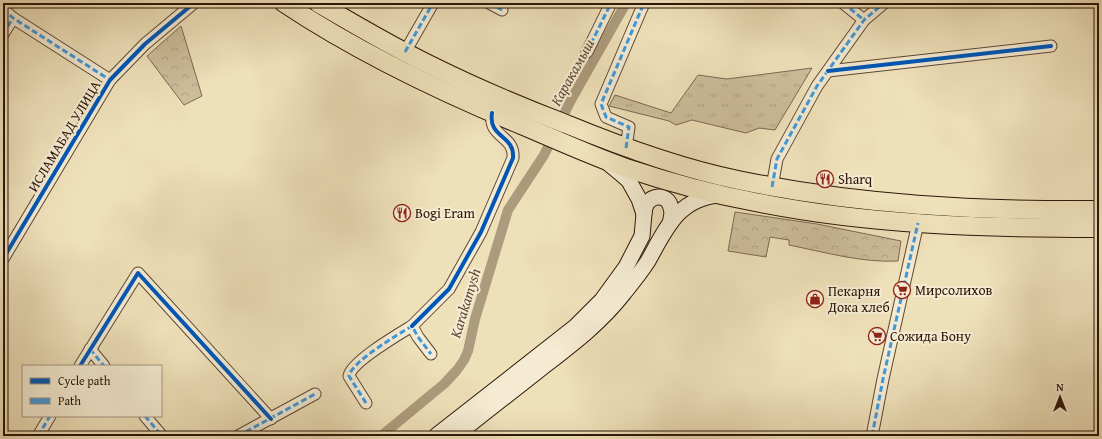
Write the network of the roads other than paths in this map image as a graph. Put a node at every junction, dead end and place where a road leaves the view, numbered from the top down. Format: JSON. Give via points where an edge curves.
{"nodes":[{"id":1,"x":194,"y":3,"type":"edge"},
{"id":2,"x":284,"y":3,"type":"edge"},
{"id":3,"x":318,"y":3,"type":"edge"},
{"id":4,"x":433,"y":3,"type":"edge"},
{"id":5,"x":489,"y":3,"type":"edge"},
{"id":6,"x":611,"y":3,"type":"edge"},
{"id":7,"x":644,"y":3,"type":"edge"},
{"id":8,"x":843,"y":3,"type":"edge"},
{"id":9,"x":884,"y":3,"type":"edge"},
{"id":10,"x":3,"y":10,"type":"edge"},
{"id":11,"x":502,"y":10,"type":"dead end"},
{"id":12,"x":12,"y":18,"type":"junction"},
{"id":13,"x":864,"y":20,"type":"junction"},
{"id":14,"x":3,"y":34,"type":"edge"},
{"id":15,"x":1051,"y":46,"type":"dead end"},
{"id":16,"x":405,"y":52,"type":"junction"},
{"id":17,"x":587,"y":52,"type":"dead end"},
{"id":18,"x":828,"y":71,"type":"junction"},
{"id":19,"x":110,"y":80,"type":"junction"},
{"id":20,"x":492,"y":113,"type":"junction"},
{"id":21,"x":626,"y":148,"type":"junction"},
{"id":22,"x":594,"y":156,"type":"junction"},
{"id":23,"x":772,"y":187,"type":"junction"},
{"id":24,"x":723,"y":195,"type":"junction"},
{"id":25,"x":837,"y":196,"type":"junction"},
{"id":26,"x":1099,"y":210,"type":"edge"},
{"id":27,"x":644,"y":214,"type":"junction"},
{"id":28,"x":835,"y":215,"type":"junction"},
{"id":29,"x":670,"y":224,"type":"junction"},
{"id":30,"x":918,"y":224,"type":"junction"},
{"id":31,"x":1099,"y":228,"type":"edge"},
{"id":32,"x":3,"y":259,"type":"edge"},
{"id":33,"x":412,"y":326,"type":"junction"},
{"id":34,"x":90,"y":349,"type":"junction"},
{"id":35,"x":431,"y":354,"type":"dead end"},
{"id":36,"x":81,"y":365,"type":"edge"},
{"id":37,"x":103,"y":365,"type":"edge"},
{"id":38,"x":315,"y":394,"type":"dead end"},
{"id":39,"x":366,"y":403,"type":"dead end"},
{"id":40,"x":49,"y":417,"type":"edge"},
{"id":41,"x":147,"y":417,"type":"edge"},
{"id":42,"x":271,"y":419,"type":"junction"},
{"id":43,"x":38,"y":436,"type":"edge"},
{"id":44,"x":162,"y":436,"type":"edge"},
{"id":45,"x":238,"y":436,"type":"edge"},
{"id":46,"x":436,"y":436,"type":"edge"},
{"id":47,"x":455,"y":436,"type":"edge"},
{"id":48,"x":872,"y":436,"type":"edge"}],
"edges":[{"from":1,"to":19,"type":"street","name":"ИСЛАМАБАД УЛИЦА","via":[[145,44]]},
{"from":2,"to":20,"type":"highway","via":[[387,63]]},
{"from":3,"to":16,"type":"highway"},
{"from":4,"to":16,"type":"street"},
{"from":5,"to":11,"type":"street"},
{"from":6,"to":17,"type":"street"},
{"from":7,"to":21,"type":"street","via":[[601,104],[606,117],[629,127]]},
{"from":8,"to":13,"type":"street"},
{"from":9,"to":13,"type":"street"},
{"from":10,"to":12,"type":"street","name":"ИСЛАМАБАД УЛИЦА"},
{"from":12,"to":14,"type":"street"},
{"from":12,"to":19,"type":"street","name":"ИСЛАМАБАД УЛИЦА"},
{"from":13,"to":18,"type":"street"},
{"from":15,"to":18,"type":"street"},
{"from":16,"to":21,"type":"highway","via":[[456,78]]},
{"from":18,"to":23,"type":"street","via":[[777,159]]},
{"from":19,"to":32,"type":"street","name":"ИСЛАМАБАД УЛИЦА"},
{"from":20,"to":22,"type":"highway"},
{"from":20,"to":33,"type":"street","via":[[494,129],[510,144],[513,158],[481,232],[449,289]]},
{"from":21,"to":23,"type":"highway","via":[[699,170]]},
{"from":22,"to":24,"type":"highway","via":[[652,176]]},
{"from":22,"to":27,"type":"main road","via":[[612,166],[628,181],[639,199]]},
{"from":23,"to":25,"type":"highway"},
{"from":24,"to":28,"type":"highway"},
{"from":24,"to":29,"type":"main road","via":[[706,197],[690,204]]},
{"from":25,"to":26,"type":"highway","via":[[966,208]]},
{"from":25,"to":28,"type":"highway"},
{"from":27,"to":29,"type":"main road","via":[[648,201],[661,197],[671,206]]},
{"from":27,"to":46,"type":"main road","via":[[644,227],[638,246],[602,300],[575,327]]},
{"from":28,"to":30,"type":"highway"},
{"from":29,"to":47,"type":"main road","via":[[618,302],[596,325]]},
{"from":30,"to":31,"type":"highway"},
{"from":30,"to":48,"type":"street"},
{"from":33,"to":35,"type":"street"},
{"from":33,"to":39,"type":"street","via":[[366,356],[351,371],[349,376]]},
{"from":34,"to":36,"type":"street"},
{"from":34,"to":37,"type":"street"},
{"from":34,"to":42,"type":"street","via":[[138,274]]},
{"from":38,"to":42,"type":"street"},
{"from":40,"to":43,"type":"street"},
{"from":41,"to":44,"type":"street"},
{"from":42,"to":45,"type":"street"}]}
